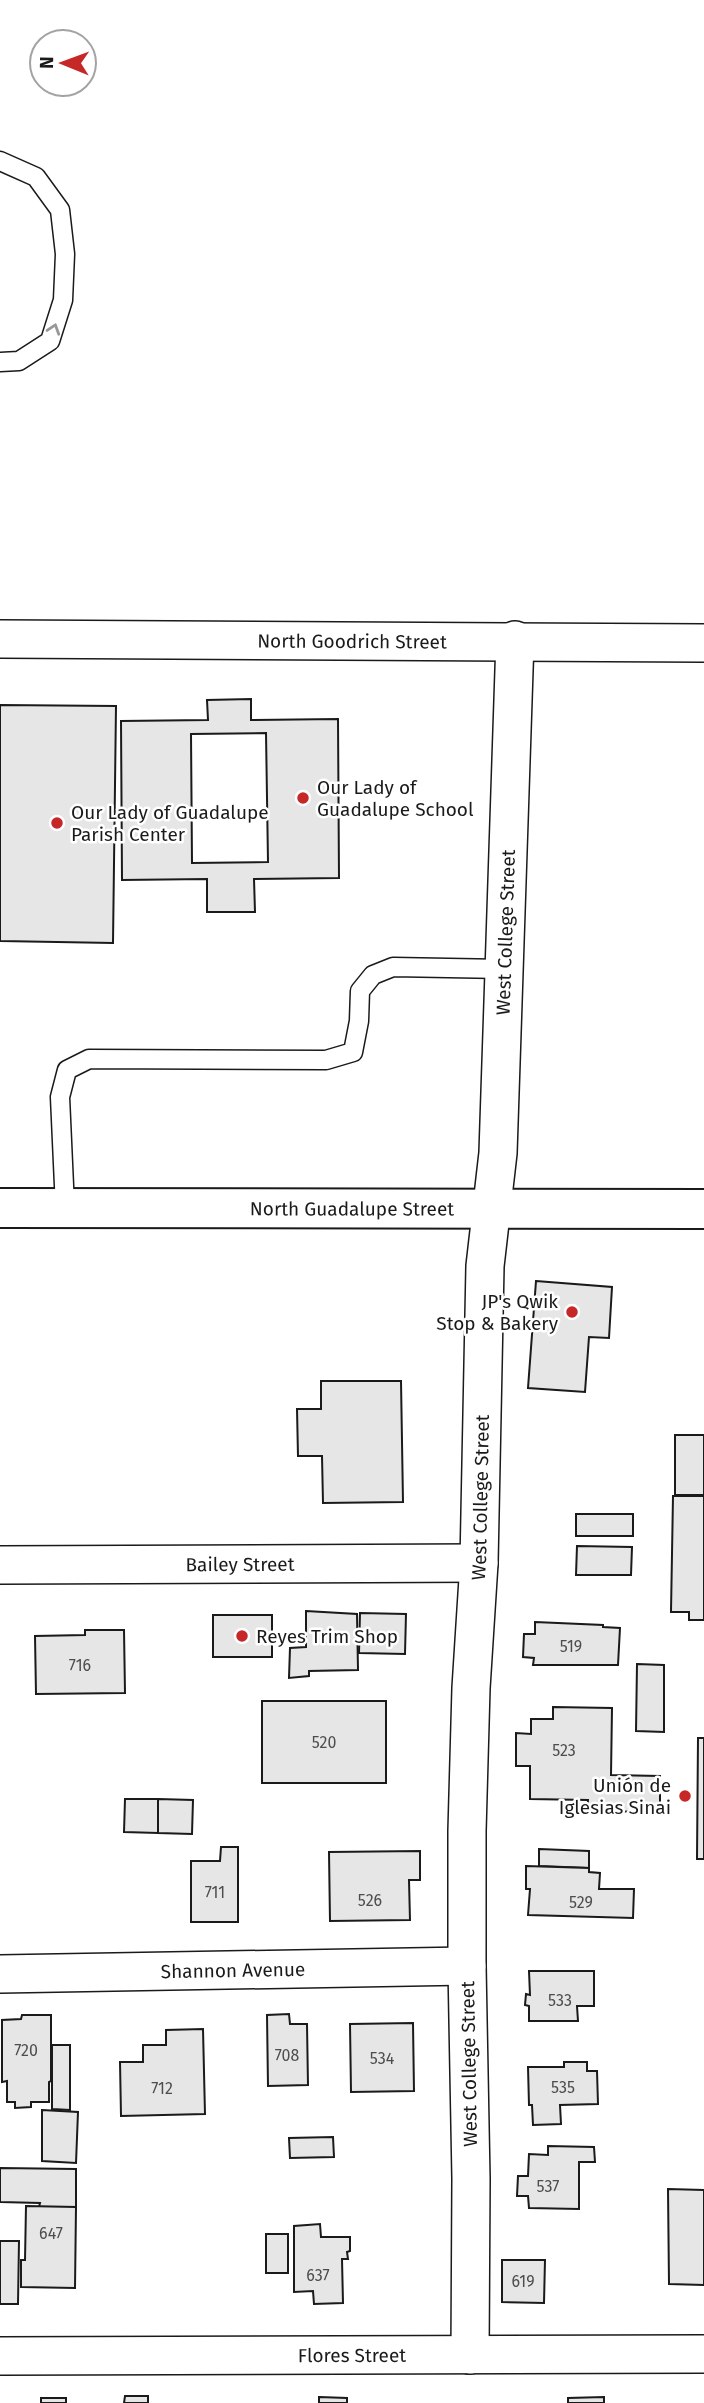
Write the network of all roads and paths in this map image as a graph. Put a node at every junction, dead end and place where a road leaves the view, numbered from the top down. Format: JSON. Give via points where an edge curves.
{"nodes":[{"id":1,"x":0,"y":161,"type":"edge"},
{"id":2,"x":0,"y":362,"type":"edge"},
{"id":3,"x":0,"y":639,"type":"edge"},
{"id":4,"x":515,"y":640,"type":"junction"},
{"id":5,"x":704,"y":643,"type":"edge"},
{"id":6,"x":504,"y":969,"type":"junction"},
{"id":7,"x":0,"y":1208,"type":"edge"},
{"id":8,"x":65,"y":1208,"type":"junction"},
{"id":9,"x":493,"y":1208,"type":"junction"},
{"id":10,"x":704,"y":1209,"type":"edge"},
{"id":11,"x":479,"y":1563,"type":"junction"},
{"id":12,"x":0,"y":1565,"type":"edge"},
{"id":13,"x":467,"y":1966,"type":"junction"},
{"id":14,"x":0,"y":1974,"type":"edge"},
{"id":15,"x":704,"y":2354,"type":"edge"},
{"id":16,"x":470,"y":2355,"type":"junction"},
{"id":17,"x":0,"y":2356,"type":"edge"}],
"edges":[{"from":2,"to":1,"type":"lane","one_way":true,"via":[[19,361],[50,341],[63,300],[65,254],[60,210],[36,177]]},
{"from":3,"to":4,"type":"street","name":"North Goodrich Street"},
{"from":4,"to":5,"type":"street","name":"North Goodrich Street"},
{"from":4,"to":6,"type":"street","name":"West College Street"},
{"from":6,"to":8,"type":"lane","via":[[393,967],[373,975],[360,990],[353,1052],[326,1060],[89,1059],[67,1070],[60,1097]]},
{"from":6,"to":9,"type":"street","name":"West College Street"},
{"from":7,"to":8,"type":"street","name":"North Guadalupe Street"},
{"from":8,"to":9,"type":"street","name":"North Guadalupe Street"},
{"from":9,"to":10,"type":"street","name":"North Guadalupe Street"},
{"from":9,"to":11,"type":"street","name":"West College Street","via":[[485,1266]]},
{"from":11,"to":12,"type":"street","name":"Bailey Street"},
{"from":11,"to":13,"type":"street","name":"West College Street","via":[[471,1688]]},
{"from":13,"to":14,"type":"street","name":"Shannon Avenue"},
{"from":13,"to":16,"type":"street","name":"West College Street"},
{"from":15,"to":16,"type":"street","name":"Flores Street"},
{"from":16,"to":17,"type":"street","name":"Flores Street"}]}
